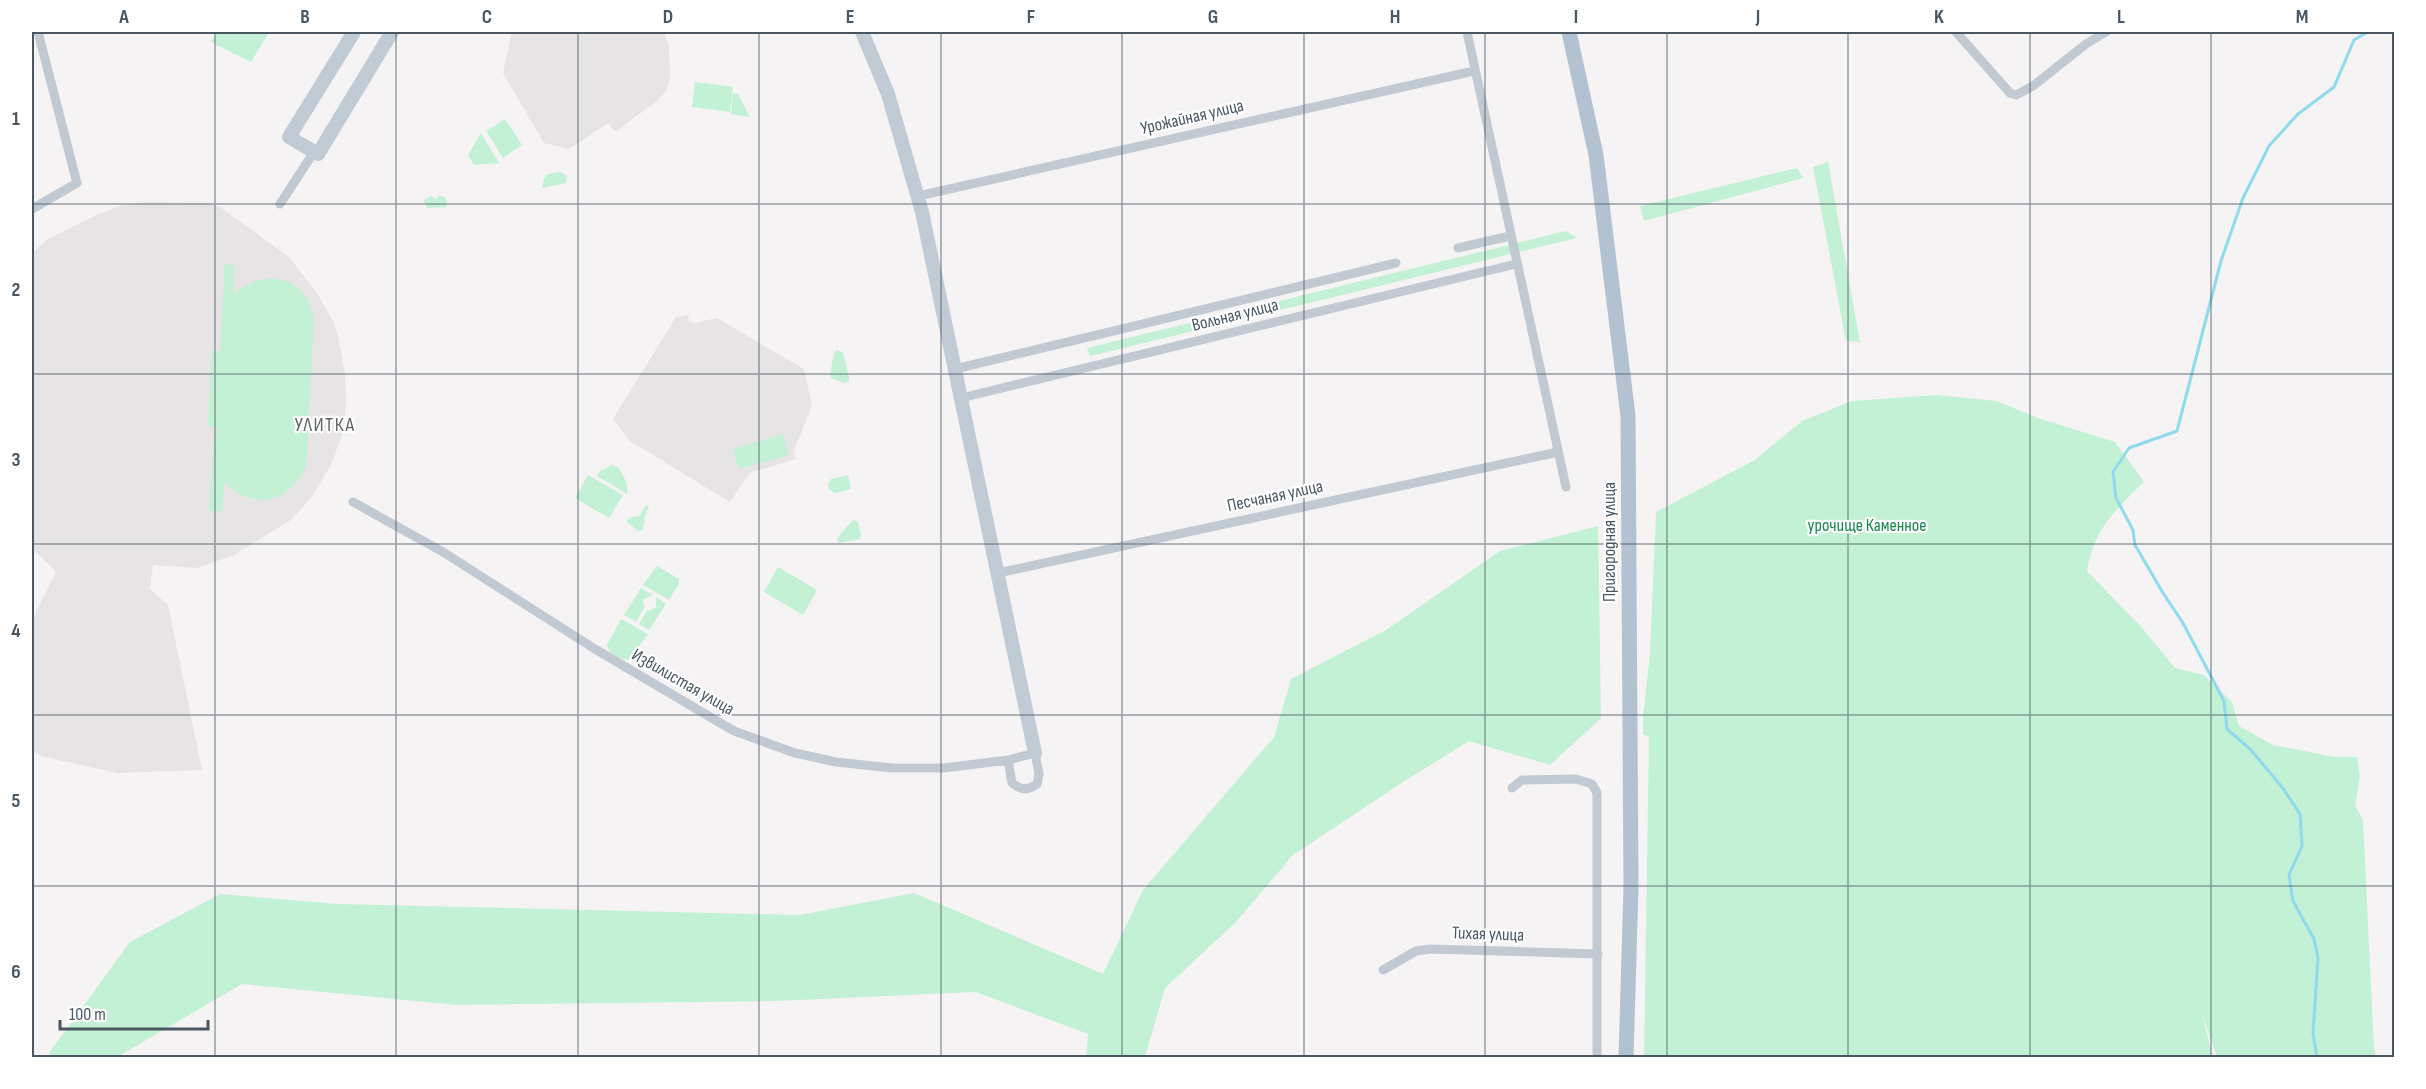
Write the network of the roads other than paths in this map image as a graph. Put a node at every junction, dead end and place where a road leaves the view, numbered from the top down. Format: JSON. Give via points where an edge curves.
{"nodes":[{"id":1,"x":38,"y":32,"type":"edge"},
{"id":2,"x":354,"y":32,"type":"edge"},
{"id":3,"x":392,"y":32,"type":"edge"},
{"id":4,"x":862,"y":32,"type":"edge"},
{"id":5,"x":1467,"y":32,"type":"edge"},
{"id":6,"x":1569,"y":32,"type":"edge"},
{"id":7,"x":1956,"y":32,"type":"edge"},
{"id":8,"x":2106,"y":32,"type":"edge"},
{"id":9,"x":1474,"y":71,"type":"junction"},
{"id":10,"x":314,"y":152,"type":"junction"},
{"id":11,"x":918,"y":196,"type":"junction"},
{"id":12,"x":280,"y":204,"type":"dead end"},
{"id":13,"x":32,"y":209,"type":"edge"},
{"id":14,"x":1510,"y":236,"type":"junction"},
{"id":15,"x":1458,"y":248,"type":"dead end"},
{"id":16,"x":1396,"y":263,"type":"dead end"},
{"id":17,"x":1516,"y":264,"type":"junction"},
{"id":18,"x":955,"y":369,"type":"junction"},
{"id":19,"x":962,"y":398,"type":"junction"},
{"id":20,"x":1558,"y":452,"type":"junction"},
{"id":21,"x":1566,"y":487,"type":"dead end"},
{"id":22,"x":353,"y":502,"type":"dead end"},
{"id":23,"x":998,"y":573,"type":"junction"},
{"id":24,"x":1035,"y":753,"type":"junction"},
{"id":25,"x":1008,"y":760,"type":"junction"},
{"id":26,"x":1512,"y":788,"type":"dead end"},
{"id":27,"x":1598,"y":954,"type":"junction"},
{"id":28,"x":1383,"y":970,"type":"dead end"},
{"id":29,"x":1597,"y":1058,"type":"edge"},
{"id":30,"x":1626,"y":1058,"type":"edge"}],
"edges":[{"from":1,"to":13,"type":"street","via":[[77,183]]},
{"from":2,"to":10,"type":"street","via":[[289,137]]},
{"from":3,"to":10,"type":"street","via":[[318,154]]},
{"from":4,"to":11,"type":"street","via":[[888,94]]},
{"from":5,"to":9,"type":"street"},
{"from":6,"to":30,"type":"main road","name":"Пригородная улица","via":[[1596,155],[1628,416],[1631,887]]},
{"from":7,"to":8,"type":"street","via":[[2010,93],[2023,93]]},
{"from":9,"to":11,"type":"street","name":"Урожайная улица"},
{"from":9,"to":14,"type":"street"},
{"from":10,"to":12,"type":"street"},
{"from":11,"to":18,"type":"street"},
{"from":14,"to":15,"type":"street"},
{"from":14,"to":17,"type":"street"},
{"from":16,"to":18,"type":"street","name":"Вольная улица"},
{"from":17,"to":19,"type":"street","name":"Вольная улица"},
{"from":17,"to":20,"type":"street"},
{"from":18,"to":19,"type":"street"},
{"from":19,"to":23,"type":"street"},
{"from":20,"to":21,"type":"street"},
{"from":20,"to":23,"type":"street","name":"Песчаная улица"},
{"from":22,"to":25,"type":"street","name":"Извилистая улица","via":[[443,552],[734,731],[795,753],[892,768],[944,768]]},
{"from":23,"to":24,"type":"street"},
{"from":24,"to":25,"type":"street","name":"Извилистая улица"},
{"from":24,"to":25,"type":"street","via":[[1039,774],[1037,784],[1029,789],[1012,783]]},
{"from":26,"to":27,"type":"street","via":[[1522,780],[1576,779],[1592,784],[1598,793]]},
{"from":27,"to":28,"type":"street","name":"Тихая улица","via":[[1430,948],[1416,951]]},
{"from":27,"to":29,"type":"street"}]}
